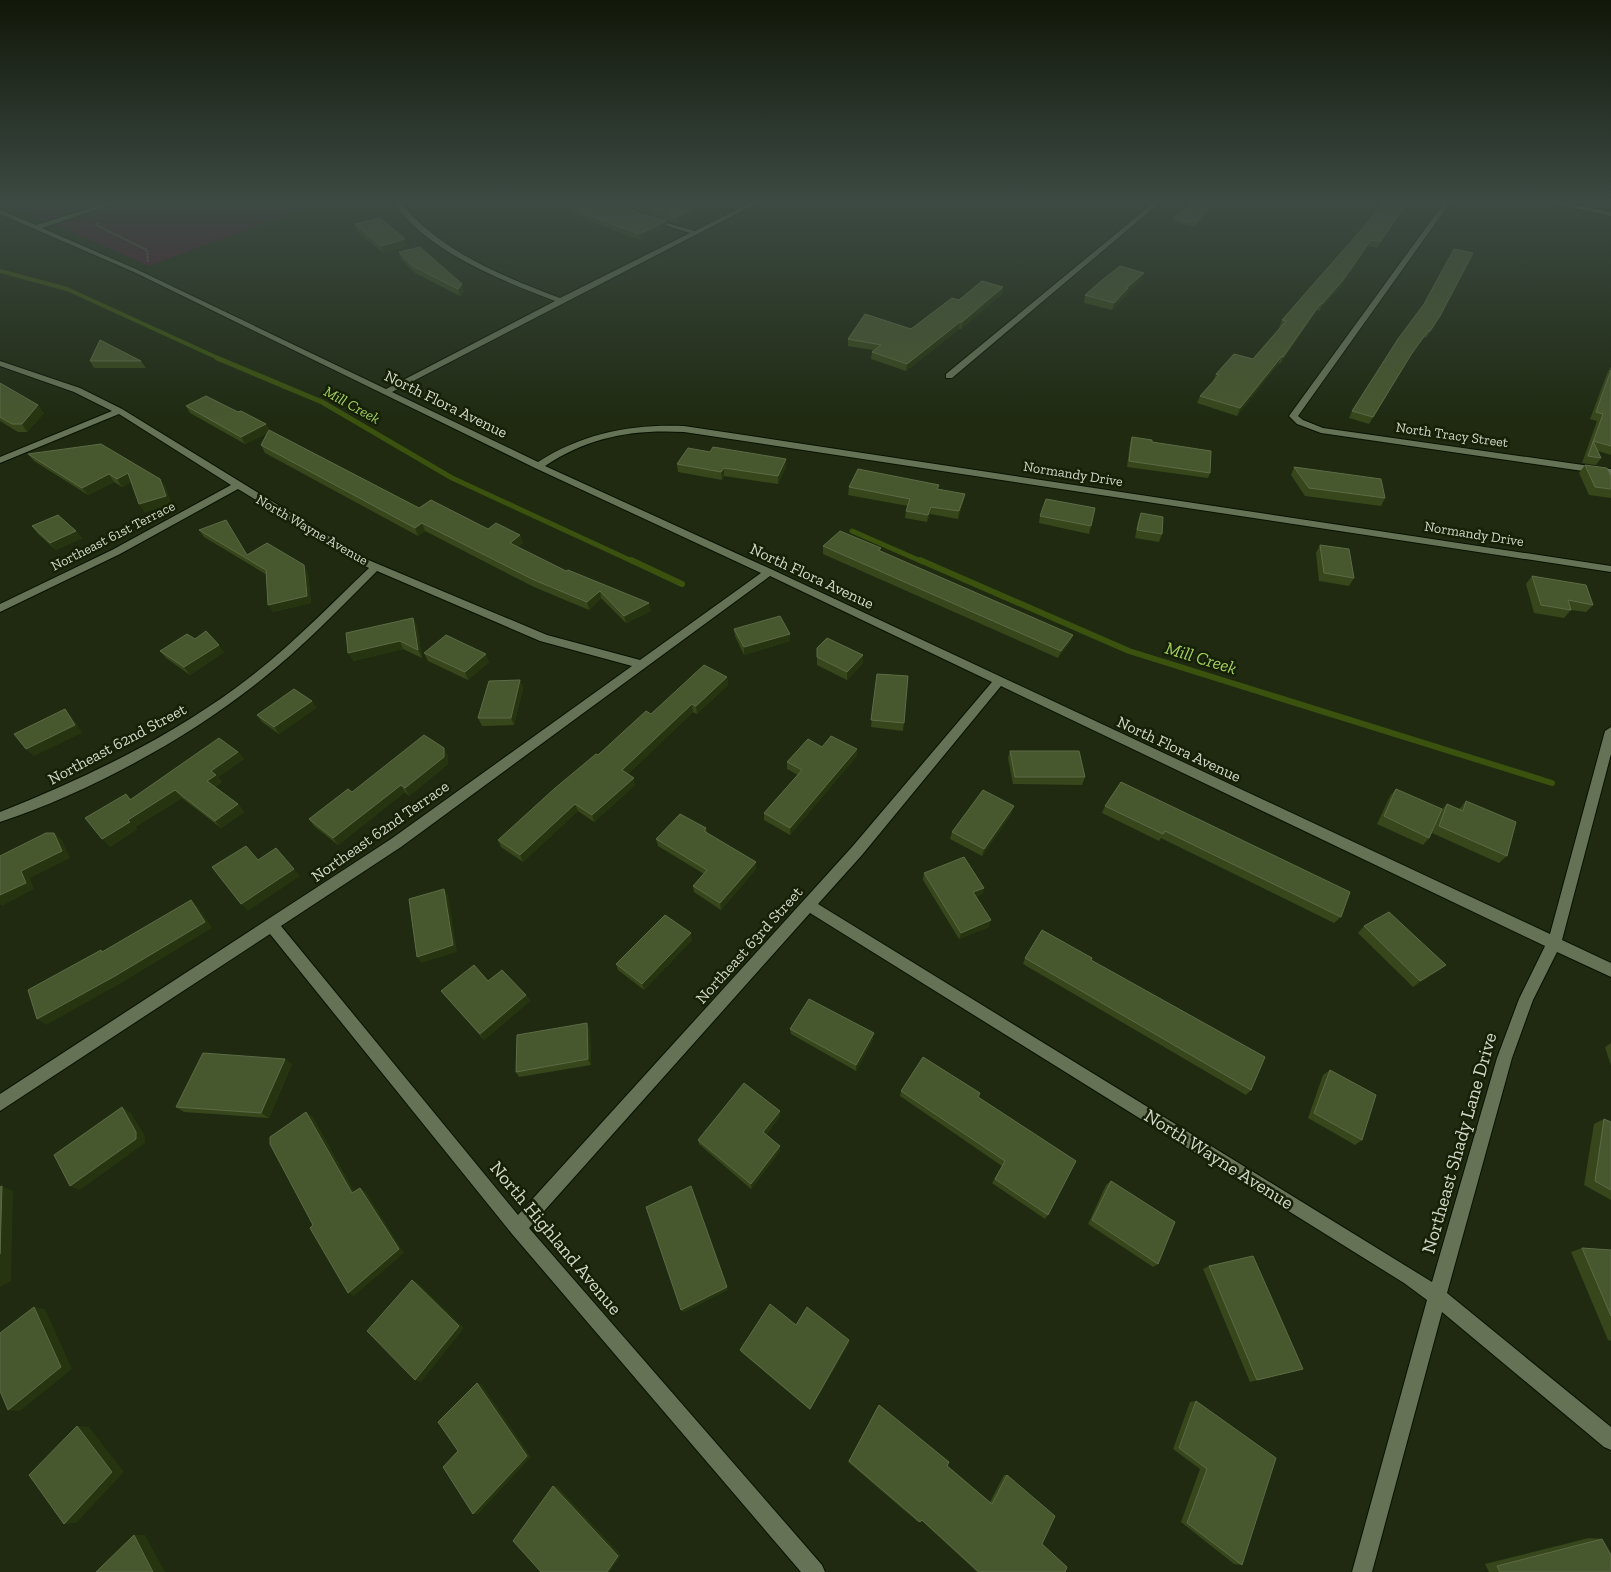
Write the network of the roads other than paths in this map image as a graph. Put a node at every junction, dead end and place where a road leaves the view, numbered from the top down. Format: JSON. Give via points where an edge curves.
{"nodes":[{"id":1,"x":141,"y":273,"type":"edge"},
{"id":2,"x":495,"y":273,"type":"edge"},
{"id":3,"x":616,"y":273,"type":"edge"},
{"id":4,"x":1072,"y":273,"type":"edge"},
{"id":5,"x":1396,"y":273,"type":"edge"},
{"id":6,"x":561,"y":301,"type":"junction"},
{"id":7,"x":0,"y":363,"type":"edge"},
{"id":8,"x":949,"y":376,"type":"dead end"},
{"id":9,"x":386,"y":392,"type":"junction"},
{"id":10,"x":119,"y":411,"type":"junction"},
{"id":11,"x":0,"y":460,"type":"edge"},
{"id":12,"x":538,"y":466,"type":"junction"},
{"id":13,"x":1611,"y":472,"type":"edge"},
{"id":14,"x":237,"y":486,"type":"junction"},
{"id":15,"x":376,"y":568,"type":"junction"},
{"id":16,"x":1611,"y":569,"type":"edge"},
{"id":17,"x":769,"y":572,"type":"junction"},
{"id":18,"x":0,"y":608,"type":"edge"},
{"id":19,"x":640,"y":664,"type":"junction"},
{"id":20,"x":999,"y":681,"type":"junction"},
{"id":21,"x":1611,"y":732,"type":"edge"},
{"id":22,"x":0,"y":817,"type":"edge"},
{"id":23,"x":808,"y":906,"type":"junction"},
{"id":24,"x":272,"y":925,"type":"junction"},
{"id":25,"x":1554,"y":944,"type":"junction"},
{"id":26,"x":1611,"y":970,"type":"edge"},
{"id":27,"x":0,"y":1103,"type":"edge"},
{"id":28,"x":518,"y":1228,"type":"junction"},
{"id":29,"x":1436,"y":1296,"type":"junction"},
{"id":30,"x":1611,"y":1440,"type":"edge"},
{"id":31,"x":815,"y":1572,"type":"edge"},
{"id":32,"x":1362,"y":1572,"type":"edge"}],
"edges":[{"from":1,"to":9,"type":"street","name":"North Flora Avenue"},
{"from":2,"to":6,"type":"street"},
{"from":3,"to":6,"type":"street"},
{"from":4,"to":8,"type":"street"},
{"from":5,"to":13,"type":"street","name":"North Tracy Street","via":[[1294,416],[1300,422],[1321,430]]},
{"from":6,"to":9,"type":"street"},
{"from":7,"to":10,"type":"street","name":"North Wayne Avenue","via":[[68,387]]},
{"from":9,"to":12,"type":"street","name":"North Flora Avenue"},
{"from":10,"to":11,"type":"street"},
{"from":10,"to":14,"type":"street","name":"North Wayne Avenue"},
{"from":12,"to":16,"type":"street","name":"Normandy Drive","via":[[572,445],[600,435],[642,428],[684,428]]},
{"from":12,"to":17,"type":"street","name":"North Flora Avenue"},
{"from":14,"to":15,"type":"street","name":"North Wayne Avenue"},
{"from":14,"to":18,"type":"street","name":"Northeast 61st Terrace","via":[[116,552]]},
{"from":15,"to":19,"type":"street","name":"North Wayne Avenue","via":[[544,638]]},
{"from":15,"to":22,"type":"street","name":"Northeast 62nd Street","via":[[278,660],[198,720],[97,776]]},
{"from":17,"to":19,"type":"street","name":"Northeast 62nd Terrace"},
{"from":17,"to":20,"type":"street","name":"North Flora Avenue"},
{"from":19,"to":24,"type":"street","name":"Northeast 62nd Terrace","via":[[396,843]]},
{"from":20,"to":23,"type":"street","name":"Northeast 63rd Street"},
{"from":20,"to":25,"type":"street","name":"North Flora Avenue"},
{"from":21,"to":25,"type":"street","name":"Northeast Shady Lane Drive"},
{"from":23,"to":28,"type":"street","name":"Northeast 63rd Street"},
{"from":23,"to":29,"type":"street","name":"North Wayne Avenue"},
{"from":24,"to":27,"type":"street","name":"Northeast 62nd Terrace"},
{"from":24,"to":28,"type":"street","name":"North Highland Avenue"},
{"from":25,"to":26,"type":"street","name":"North Flora Avenue"},
{"from":25,"to":29,"type":"street","name":"Northeast Shady Lane Drive","via":[[1510,1041]]},
{"from":28,"to":31,"type":"street","name":"North Highland Avenue"},
{"from":29,"to":30,"type":"street","name":"North Wayne Avenue"},
{"from":29,"to":32,"type":"street","name":"Northeast Shady Lane Drive"}]}
